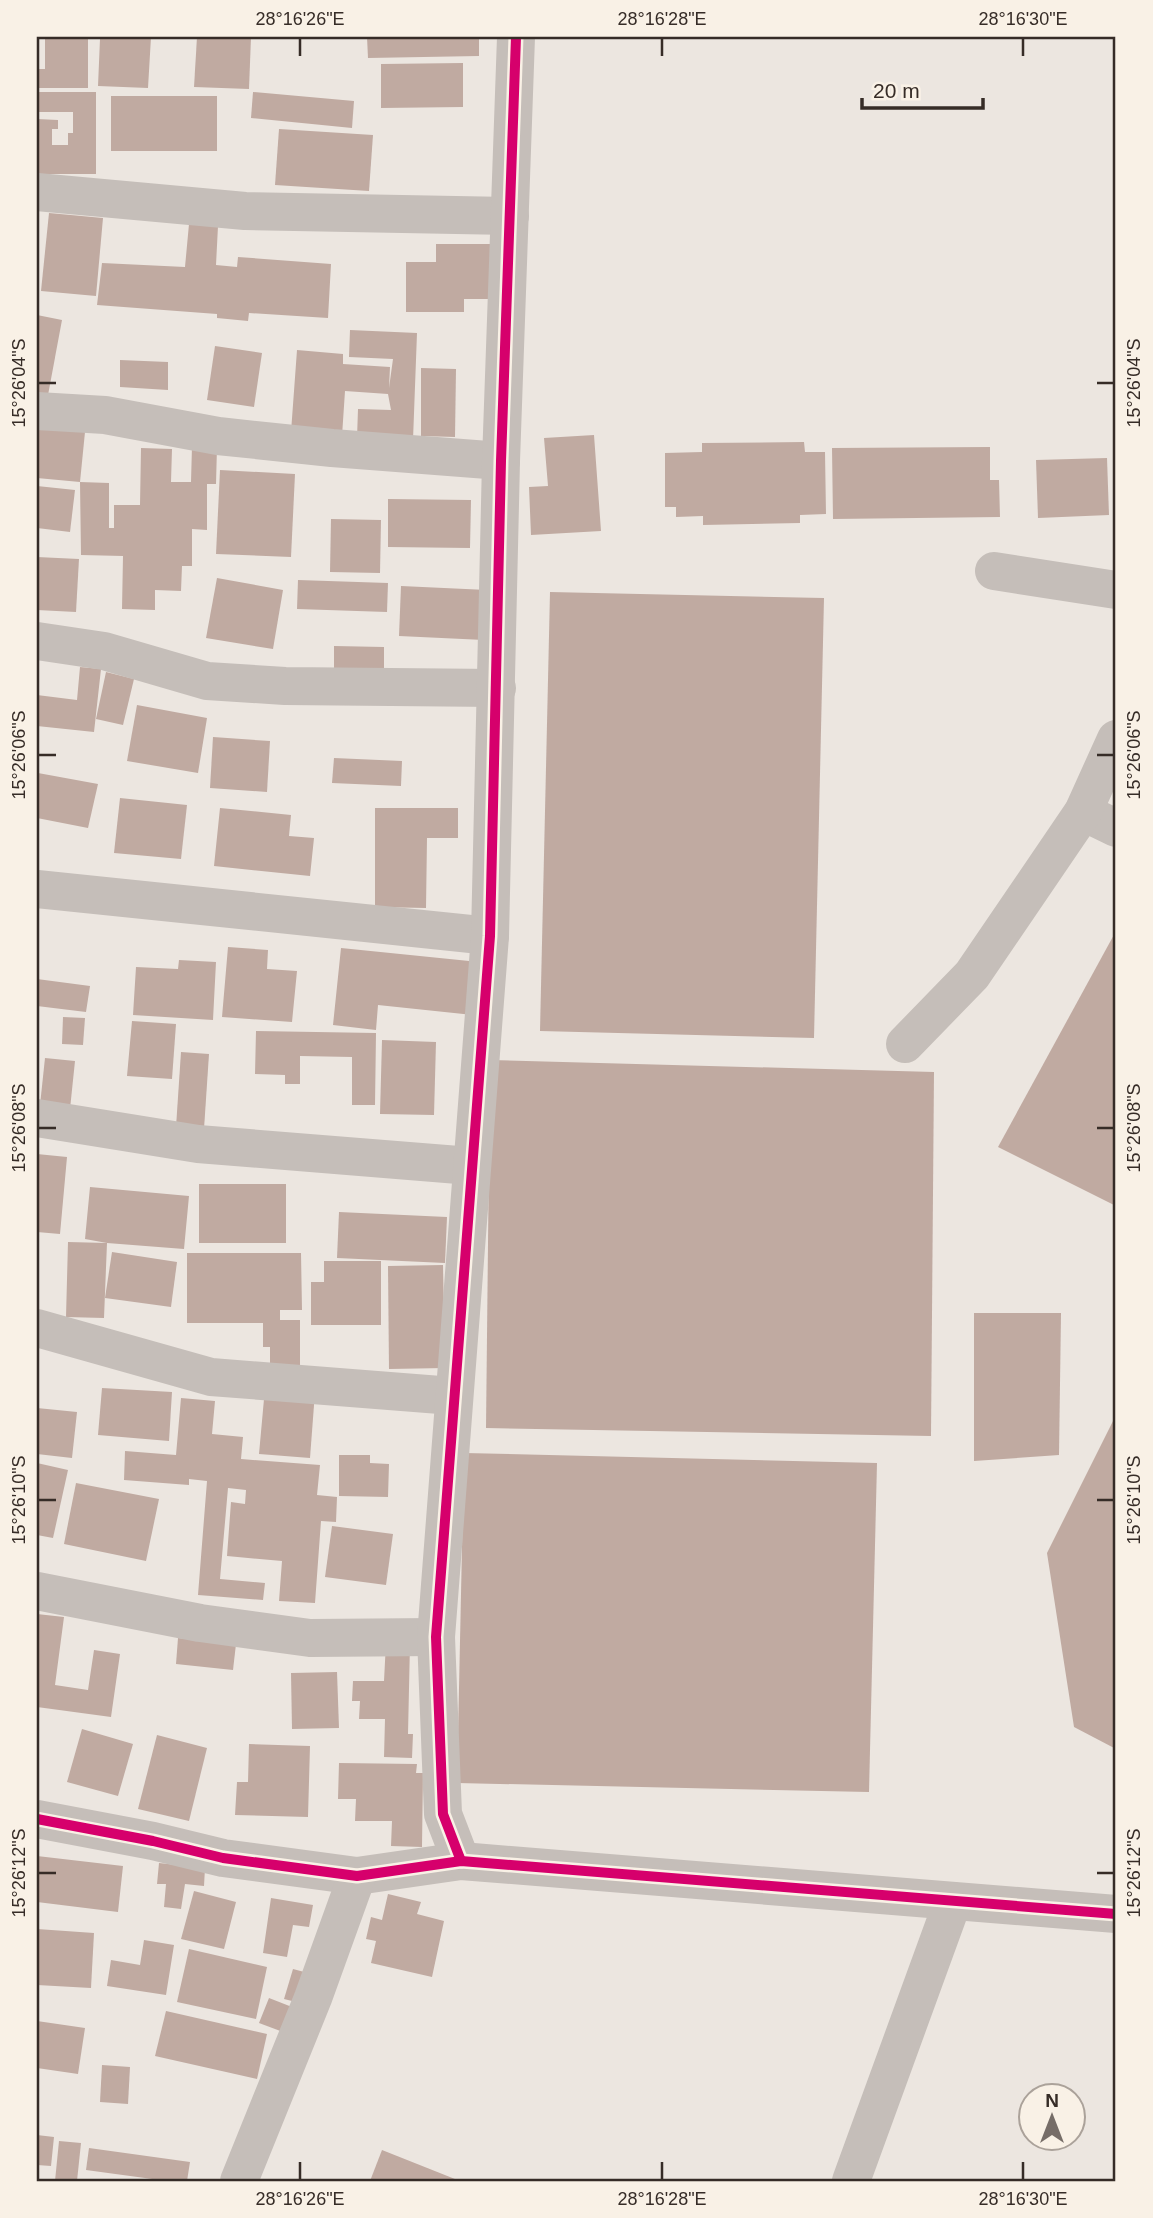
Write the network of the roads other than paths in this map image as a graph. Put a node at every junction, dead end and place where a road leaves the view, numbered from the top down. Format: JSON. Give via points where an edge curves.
{"nodes":[{"id":1,"x":516,"y":37,"type":"edge"},
{"id":2,"x":37,"y":191,"type":"edge"},
{"id":3,"x":510,"y":216,"type":"junction"},
{"id":4,"x":37,"y":411,"type":"edge"},
{"id":5,"x":501,"y":461,"type":"junction"},
{"id":6,"x":994,"y":571,"type":"dead end"},
{"id":7,"x":1116,"y":590,"type":"edge"},
{"id":8,"x":37,"y":641,"type":"edge"},
{"id":9,"x":497,"y":688,"type":"junction"},
{"id":10,"x":1115,"y":746,"type":"edge"},
{"id":11,"x":1100,"y":820,"type":"edge"},
{"id":12,"x":37,"y":889,"type":"edge"},
{"id":13,"x":490,"y":936,"type":"junction"},
{"id":14,"x":905,"y":1044,"type":"dead end"},
{"id":15,"x":37,"y":1118,"type":"edge"},
{"id":16,"x":471,"y":1166,"type":"junction"},
{"id":17,"x":37,"y":1328,"type":"edge"},
{"id":18,"x":453,"y":1396,"type":"junction"},
{"id":19,"x":37,"y":1591,"type":"edge"},
{"id":20,"x":436,"y":1637,"type":"junction"},
{"id":21,"x":37,"y":1819,"type":"edge"},
{"id":22,"x":461,"y":1861,"type":"junction"},
{"id":23,"x":357,"y":1876,"type":"junction"},
{"id":24,"x":953,"y":1901,"type":"junction"},
{"id":25,"x":1116,"y":1914,"type":"edge"},
{"id":26,"x":239,"y":2181,"type":"edge"},
{"id":27,"x":852,"y":2181,"type":"edge"}],
"edges":[{"from":1,"to":3,"type":"street"},
{"from":2,"to":3,"type":"street","via":[[245,211]]},
{"from":3,"to":5,"type":"street"},
{"from":4,"to":5,"type":"street","via":[[105,415],[218,436]]},
{"from":5,"to":9,"type":"street"},
{"from":6,"to":7,"type":"street"},
{"from":8,"to":9,"type":"street","via":[[104,651],[207,681]]},
{"from":9,"to":13,"type":"street"},
{"from":10,"to":11,"type":"street"},
{"from":11,"to":14,"type":"street","via":[[972,975]]},
{"from":12,"to":13,"type":"street"},
{"from":13,"to":16,"type":"street"},
{"from":15,"to":16,"type":"street","via":[[198,1144]]},
{"from":16,"to":18,"type":"street"},
{"from":17,"to":18,"type":"street","via":[[211,1377]]},
{"from":18,"to":20,"type":"street"},
{"from":19,"to":20,"type":"street","via":[[200,1623],[310,1638]]},
{"from":20,"to":22,"type":"street","via":[[443,1814]]},
{"from":21,"to":23,"type":"street","via":[[223,1858]]},
{"from":22,"to":23,"type":"street"},
{"from":22,"to":24,"type":"street"},
{"from":23,"to":26,"type":"street"},
{"from":24,"to":25,"type":"street"},
{"from":24,"to":27,"type":"street"}]}
